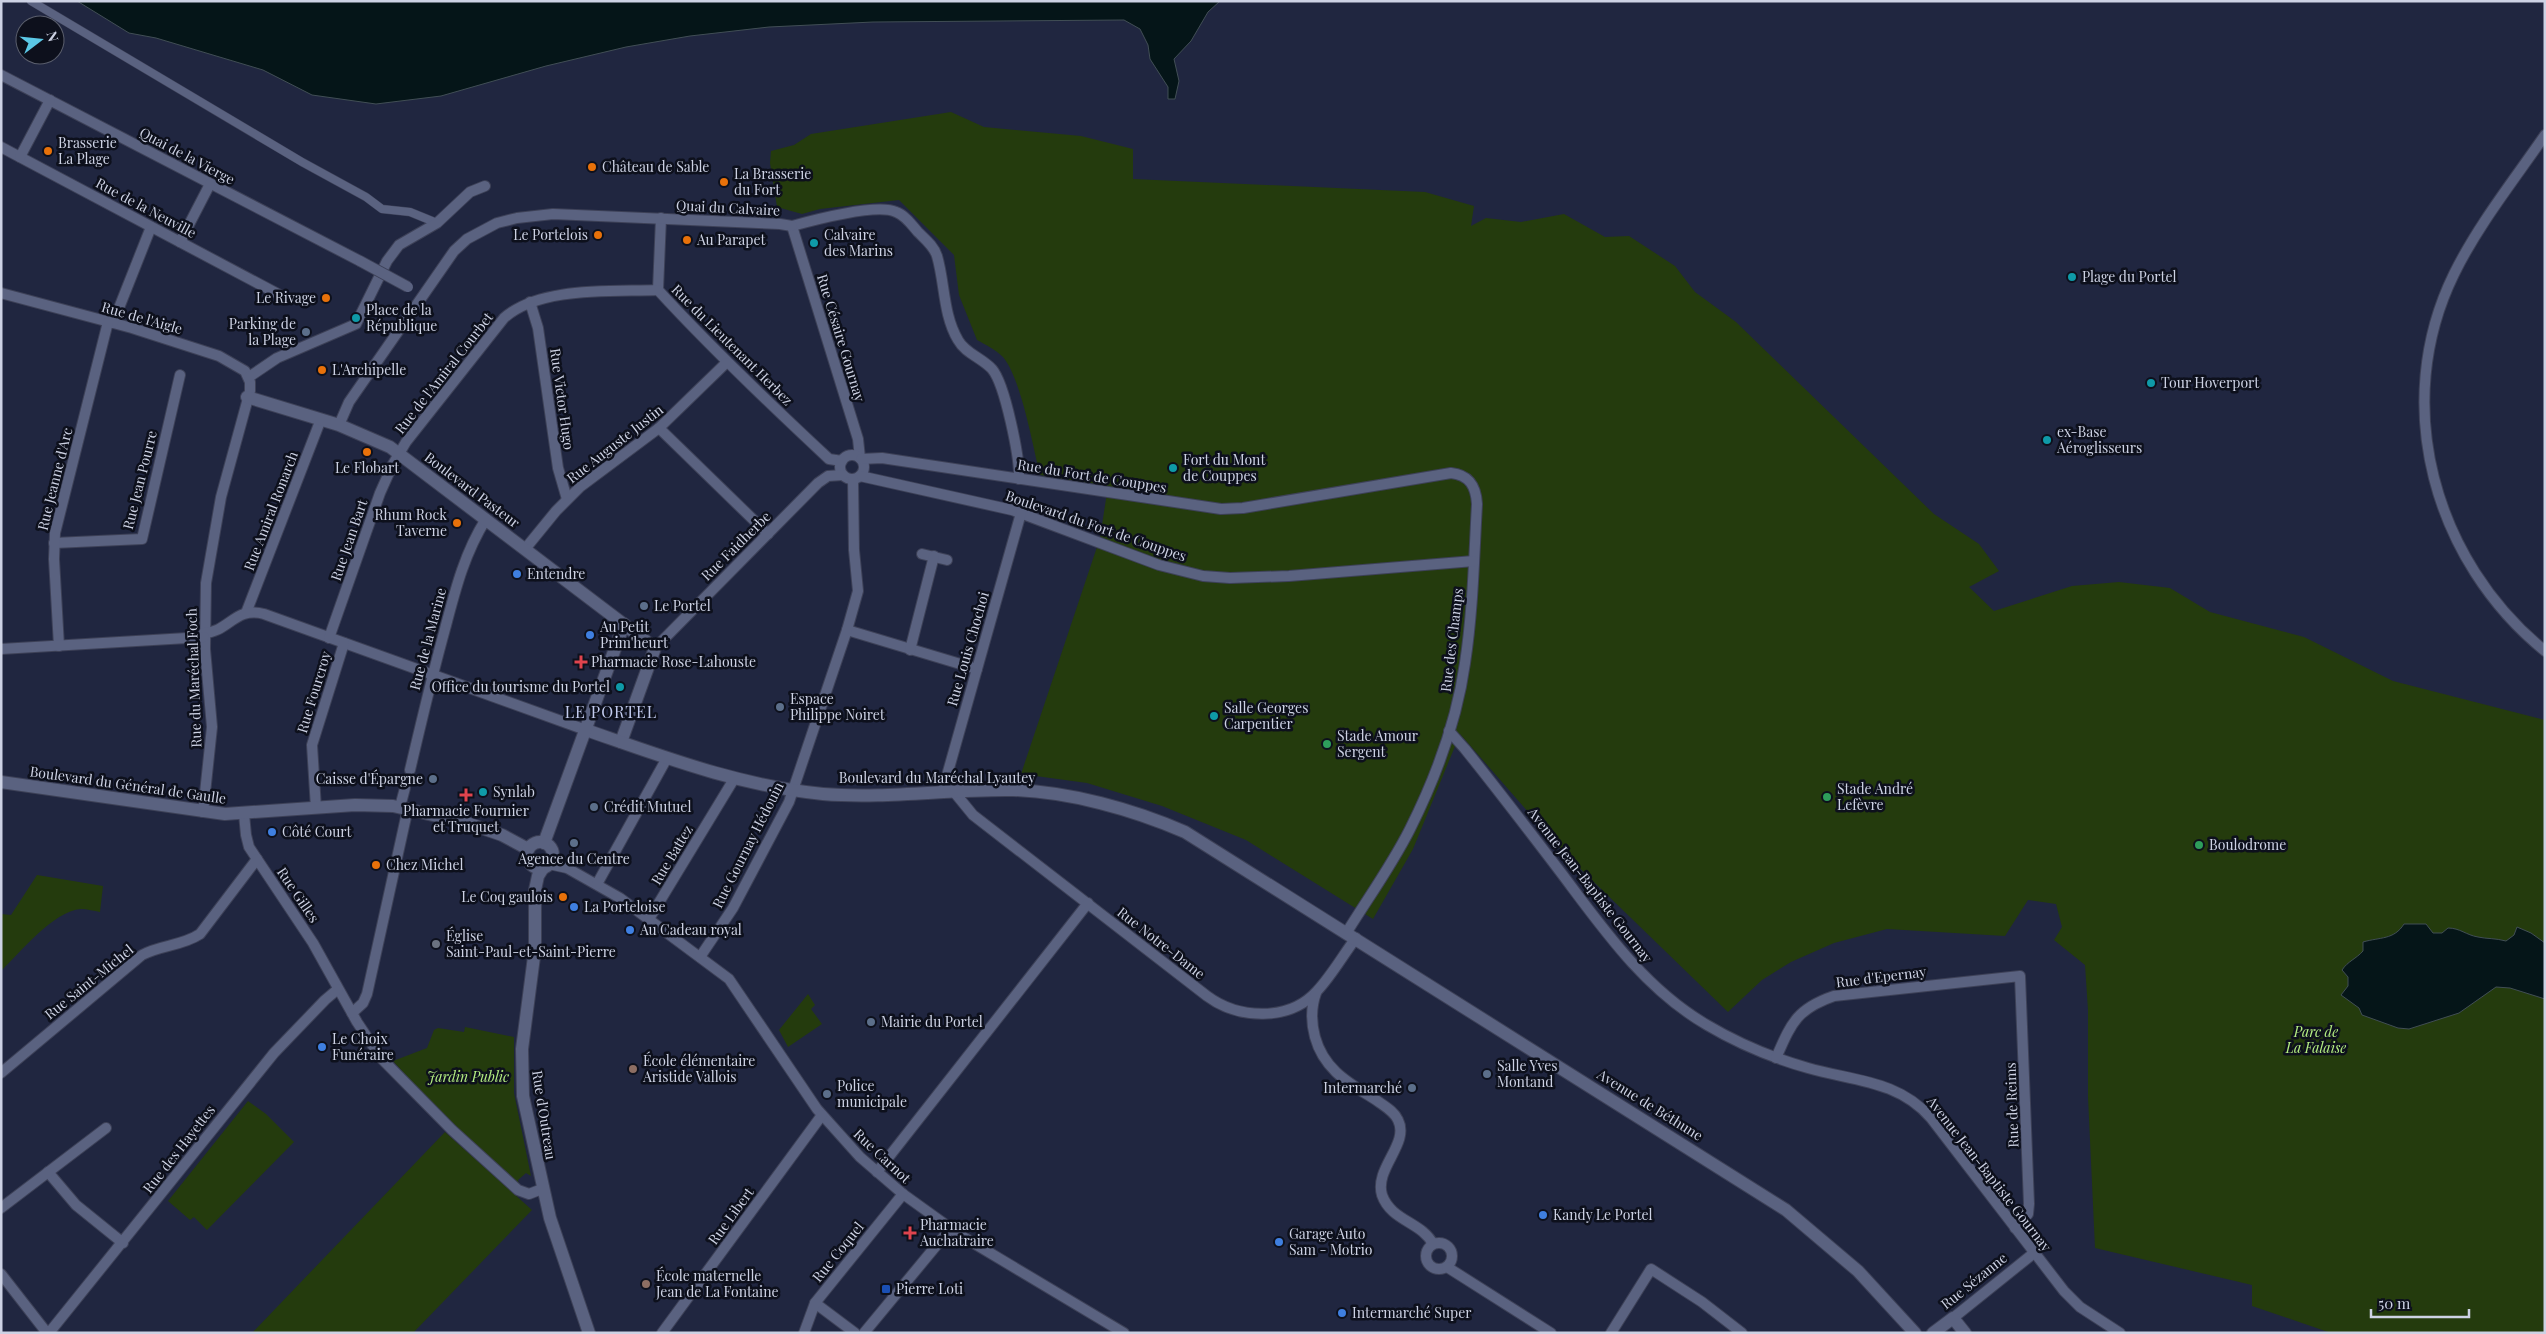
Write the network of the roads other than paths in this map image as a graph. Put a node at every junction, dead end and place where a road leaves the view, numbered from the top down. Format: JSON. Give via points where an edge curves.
{"nodes":[{"id":1,"x":31,"y":1,"type":"edge"},
{"id":2,"x":1,"y":75,"type":"edge"},
{"id":3,"x":50,"y":100,"type":"junction"},
{"id":4,"x":2545,"y":135,"type":"edge"},
{"id":5,"x":1,"y":147,"type":"edge"},
{"id":6,"x":20,"y":156,"type":"junction"},
{"id":7,"x":210,"y":184,"type":"junction"},
{"id":8,"x":484,"y":186,"type":"dead end"},
{"id":9,"x":661,"y":218,"type":"junction"},
{"id":10,"x":437,"y":223,"type":"junction"},
{"id":11,"x":792,"y":226,"type":"junction"},
{"id":12,"x":151,"y":227,"type":"junction"},
{"id":13,"x":180,"y":242,"type":"junction"},
{"id":14,"x":658,"y":290,"type":"junction"},
{"id":15,"x":1,"y":293,"type":"edge"},
{"id":16,"x":278,"y":294,"type":"dead end"},
{"id":17,"x":421,"y":295,"type":"junction"},
{"id":18,"x":530,"y":302,"type":"junction"},
{"id":19,"x":111,"y":322,"type":"junction"},
{"id":20,"x":726,"y":363,"type":"junction"},
{"id":21,"x":180,"y":375,"type":"dead end"},
{"id":22,"x":249,"y":377,"type":"junction"},
{"id":23,"x":248,"y":397,"type":"junction"},
{"id":24,"x":321,"y":419,"type":"junction"},
{"id":25,"x":339,"y":425,"type":"junction"},
{"id":26,"x":659,"y":428,"type":"junction"},
{"id":27,"x":399,"y":453,"type":"junction"},
{"id":28,"x":861,"y":458,"type":"junction"},
{"id":29,"x":842,"y":461,"type":"junction"},
{"id":30,"x":852,"y":477,"type":"junction"},
{"id":31,"x":1466,"y":477,"type":"joint"},
{"id":32,"x":1019,"y":479,"type":"junction"},
{"id":33,"x":568,"y":499,"type":"junction"},
{"id":34,"x":1021,"y":513,"type":"junction"},
{"id":35,"x":486,"y":519,"type":"junction"},
{"id":36,"x":768,"y":534,"type":"junction"},
{"id":37,"x":54,"y":543,"type":"junction"},
{"id":38,"x":525,"y":549,"type":"junction"},
{"id":39,"x":922,"y":554,"type":"dead end"},
{"id":40,"x":934,"y":556,"type":"junction"},
{"id":41,"x":947,"y":560,"type":"dead end"},
{"id":42,"x":1474,"y":561,"type":"junction"},
{"id":43,"x":246,"y":612,"type":"junction"},
{"id":44,"x":624,"y":624,"type":"junction"},
{"id":45,"x":847,"y":630,"type":"junction"},
{"id":46,"x":204,"y":635,"type":"junction"},
{"id":47,"x":329,"y":638,"type":"junction"},
{"id":48,"x":344,"y":643,"type":"junction"},
{"id":49,"x":59,"y":646,"type":"junction"},
{"id":50,"x":656,"y":648,"type":"junction"},
{"id":51,"x":1,"y":649,"type":"edge"},
{"id":52,"x":910,"y":650,"type":"junction"},
{"id":53,"x":2545,"y":651,"type":"edge"},
{"id":54,"x":978,"y":669,"type":"junction"},
{"id":55,"x":432,"y":675,"type":"junction"},
{"id":56,"x":586,"y":730,"type":"junction"},
{"id":57,"x":1449,"y":731,"type":"junction"},
{"id":58,"x":621,"y":742,"type":"junction"},
{"id":59,"x":667,"y":758,"type":"junction"},
{"id":60,"x":410,"y":770,"type":"tunnel mouth"},
{"id":61,"x":734,"y":779,"type":"junction"},
{"id":62,"x":1,"y":782,"type":"edge"},
{"id":63,"x":405,"y":788,"type":"tunnel mouth"},
{"id":64,"x":793,"y":790,"type":"junction"},
{"id":65,"x":949,"y":793,"type":"junction"},
{"id":66,"x":316,"y":808,"type":"junction"},
{"id":67,"x":404,"y":808,"type":"junction"},
{"id":68,"x":203,"y":812,"type":"junction"},
{"id":69,"x":244,"y":814,"type":"junction"},
{"id":70,"x":544,"y":843,"type":"junction"},
{"id":71,"x":528,"y":849,"type":"junction"},
{"id":72,"x":258,"y":859,"type":"junction"},
{"id":73,"x":546,"y":866,"type":"junction"},
{"id":74,"x":597,"y":884,"type":"junction"},
{"id":75,"x":1088,"y":904,"type":"junction"},
{"id":76,"x":649,"y":920,"type":"junction"},
{"id":77,"x":1351,"y":935,"type":"junction"},
{"id":78,"x":700,"y":956,"type":"junction"},
{"id":79,"x":2020,"y":976,"type":"joint"},
{"id":80,"x":338,"y":989,"type":"junction"},
{"id":81,"x":1316,"y":992,"type":"junction"},
{"id":82,"x":352,"y":1013,"type":"junction"},
{"id":83,"x":1776,"y":1058,"type":"junction"},
{"id":84,"x":1,"y":1073,"type":"edge"},
{"id":85,"x":822,"y":1115,"type":"junction"},
{"id":86,"x":106,"y":1128,"type":"dead end"},
{"id":87,"x":48,"y":1172,"type":"junction"},
{"id":88,"x":877,"y":1172,"type":"junction"},
{"id":89,"x":542,"y":1189,"type":"junction"},
{"id":90,"x":903,"y":1194,"type":"junction"},
{"id":91,"x":1,"y":1208,"type":"edge"},
{"id":92,"x":2016,"y":1228,"type":"junction"},
{"id":93,"x":950,"y":1229,"type":"junction"},
{"id":94,"x":123,"y":1243,"type":"junction"},
{"id":95,"x":1433,"y":1244,"type":"junction"},
{"id":96,"x":2034,"y":1253,"type":"junction"},
{"id":97,"x":1447,"y":1267,"type":"junction"},
{"id":98,"x":3,"y":1280,"type":"edge"},
{"id":99,"x":816,"y":1303,"type":"junction"},
{"id":100,"x":1953,"y":1318,"type":"junction"},
{"id":101,"x":48,"y":1333,"type":"edge"},
{"id":102,"x":589,"y":1333,"type":"edge"},
{"id":103,"x":662,"y":1333,"type":"edge"},
{"id":104,"x":804,"y":1333,"type":"edge"},
{"id":105,"x":855,"y":1333,"type":"edge"},
{"id":106,"x":864,"y":1333,"type":"edge"},
{"id":107,"x":1124,"y":1333,"type":"edge"},
{"id":108,"x":1551,"y":1333,"type":"edge"},
{"id":109,"x":1611,"y":1333,"type":"edge"},
{"id":110,"x":1742,"y":1333,"type":"edge"},
{"id":111,"x":1915,"y":1333,"type":"edge"},
{"id":112,"x":1933,"y":1333,"type":"edge"},
{"id":113,"x":1965,"y":1333,"type":"edge"},
{"id":114,"x":2120,"y":1333,"type":"edge"}],
"edges":[{"from":1,"to":10,"type":"street","via":[[382,209],[410,212]]},
{"from":2,"to":3,"type":"street","name":"Quai de la Vierge"},
{"from":3,"to":6,"type":"street"},
{"from":3,"to":7,"type":"street","name":"Quai de la Vierge"},
{"from":4,"to":53,"type":"street","via":[[2464,255],[2450,283],[2431,338],[2424,377],[2428,457],[2451,531],[2470,566],[2497,604]]},
{"from":5,"to":6,"type":"street","name":"Rue de la Neuville"},
{"from":6,"to":12,"type":"street","name":"Rue de la Neuville"},
{"from":7,"to":13,"type":"street"},
{"from":7,"to":17,"type":"street","name":"Quai de la Vierge","bridge":true,"via":[[360,260]]},
{"from":8,"to":10,"type":"street","via":[[464,197]]},
{"from":9,"to":11,"type":"street","name":"Quai du Calvaire"},
{"from":9,"to":14,"type":"street","name":"Rue du Lieutenant Herbez"},
{"from":9,"to":17,"type":"street","name":"Quai du Calvaire","via":[[553,214],[505,221],[461,244]]},
{"from":10,"to":22,"type":"street","via":[[399,244],[354,325],[277,358]]},
{"from":11,"to":28,"type":"street","name":"Rue Césaire Gournay","via":[[858,439]]},
{"from":11,"to":32,"type":"street","name":"Quai du Calvaire","via":[[828,216],[891,210],[902,215],[932,247],[957,339],[998,378],[1018,456]]},
{"from":12,"to":13,"type":"street","name":"Rue de la Neuville"},
{"from":12,"to":19,"type":"street","name":"Rue Jeanne d'Arc"},
{"from":13,"to":16,"type":"street","name":"Rue de la Neuville"},
{"from":14,"to":18,"type":"street","name":"Rue de l'Amiral Courbet","via":[[552,296]]},
{"from":14,"to":20,"type":"street","name":"Rue du Lieutenant Herbez"},
{"from":15,"to":19,"type":"street","name":"Rue de l'Aigle"},
{"from":17,"to":25,"type":"street","name":"Quai du Calvaire","via":[[350,402]]},
{"from":18,"to":27,"type":"street","name":"Rue de l'Amiral Courbet","via":[[515,309],[499,323]]},
{"from":18,"to":33,"type":"street","name":"Rue Victor Hugo","via":[[538,328],[558,468]]},
{"from":19,"to":22,"type":"street","name":"Rue de l'Aigle","via":[[210,352],[241,367]]},
{"from":19,"to":37,"type":"street","name":"Rue Jeanne d'Arc"},
{"from":20,"to":26,"type":"street","name":"Rue Auguste Justin"},
{"from":20,"to":29,"type":"street","name":"Rue du Lieutenant Herbez","via":[[829,459]]},
{"from":21,"to":37,"type":"street","name":"Rue Jean Pourre","via":[[142,538]]},
{"from":22,"to":23,"type":"street"},
{"from":23,"to":24,"type":"street","name":"Boulevard Pasteur"},
{"from":23,"to":46,"type":"street","name":"Rue du Maréchal Foch","via":[[221,497],[206,583]]},
{"from":24,"to":25,"type":"street","name":"Boulevard Pasteur"},
{"from":24,"to":43,"type":"street","name":"Rue Amiral Ronarch"},
{"from":25,"to":27,"type":"street","name":"Boulevard Pasteur","via":[[384,443]]},
{"from":26,"to":33,"type":"street","name":"Rue Auguste Justin"},
{"from":26,"to":36,"type":"street"},
{"from":27,"to":35,"type":"street","name":"Boulevard Pasteur"},
{"from":27,"to":47,"type":"street","name":"Rue Jean Bart","via":[[380,493]]},
{"from":28,"to":29,"type":"street","via":[[851,455]]},
{"from":28,"to":30,"type":"street","via":[[864,467]]},
{"from":28,"to":32,"type":"street","name":"Rue du Fort de Couppes","via":[[882,458]]},
{"from":29,"to":30,"type":"street","via":[[840,469]]},
{"from":30,"to":34,"type":"street","name":"Boulevard du Fort de Couppes","via":[[982,502]]},
{"from":30,"to":36,"type":"street","name":"Rue Faidherbe","via":[[834,475],[822,479]]},
{"from":30,"to":45,"type":"street","name":"Rue Gournay Hédouin","via":[[858,590]]},
{"from":31,"to":32,"type":"street","name":"Rue du Fort de Couppes","via":[[1451,473],[1221,509]]},
{"from":31,"to":42,"type":"street","name":"Rue des Champs","via":[[1477,498]]},
{"from":33,"to":38,"type":"street","name":"Rue Auguste Justin"},
{"from":34,"to":42,"type":"street","name":"Boulevard du Fort de Couppes","via":[[1159,565],[1214,577],[1289,576]]},
{"from":34,"to":54,"type":"street","name":"Rue Louis Chochoi"},
{"from":35,"to":38,"type":"street","name":"Boulevard Pasteur"},
{"from":35,"to":55,"type":"street","name":"Rue de la Marine","via":[[462,568]]},
{"from":36,"to":50,"type":"street","name":"Rue Faidherbe"},
{"from":37,"to":49,"type":"street","name":"Rue Jeanne d'Arc"},
{"from":38,"to":44,"type":"street","name":"Boulevard Pasteur"},
{"from":39,"to":40,"type":"street"},
{"from":40,"to":41,"type":"street"},
{"from":40,"to":52,"type":"street"},
{"from":42,"to":57,"type":"street","name":"Rue des Champs","via":[[1465,664]]},
{"from":43,"to":46,"type":"street","via":[[219,630]]},
{"from":43,"to":47,"type":"street","via":[[264,614]]},
{"from":44,"to":50,"type":"street","name":"Boulevard Pasteur"},
{"from":44,"to":56,"type":"street"},
{"from":45,"to":52,"type":"street"},
{"from":45,"to":64,"type":"street","name":"Rue Gournay Hédouin"},
{"from":46,"to":49,"type":"street"},
{"from":46,"to":68,"type":"street","name":"Rue du Maréchal Foch","via":[[212,727]]},
{"from":47,"to":48,"type":"street"},
{"from":48,"to":55,"type":"street"},
{"from":48,"to":66,"type":"street","name":"Rue Fourcroy","via":[[312,745]]},
{"from":49,"to":51,"type":"street"},
{"from":50,"to":58,"type":"street"},
{"from":52,"to":54,"type":"street"},
{"from":54,"to":65,"type":"street","name":"Rue Louis Chochoi"},
{"from":55,"to":56,"type":"street"},
{"from":55,"to":60,"type":"street","name":"Rue de la Marine"},
{"from":56,"to":58,"type":"street","name":"Boulevard du Maréchal Lyautey"},
{"from":56,"to":70,"type":"street"},
{"from":57,"to":77,"type":"street","name":"Rue des Champs","via":[[1412,826]]},
{"from":57,"to":83,"type":"street","name":"Avenue Jean-Baptiste Gournay","via":[[1594,917],[1660,991],[1700,1021],[1741,1044]]},
{"from":58,"to":59,"type":"street","name":"Boulevard du Maréchal Lyautey"},
{"from":59,"to":61,"type":"street","name":"Boulevard du Maréchal Lyautey"},
{"from":59,"to":74,"type":"street"},
{"from":61,"to":64,"type":"street","name":"Boulevard du Maréchal Lyautey"},
{"from":61,"to":76,"type":"street","name":"Rue Battez"},
{"from":62,"to":68,"type":"street","name":"Boulevard du Général de Gaulle"},
{"from":63,"to":67,"type":"street"},
{"from":64,"to":65,"type":"street","name":"Boulevard du Maréchal Lyautey","via":[[848,795]]},
{"from":64,"to":78,"type":"street","name":"Rue Gournay Hédouin","via":[[733,908]]},
{"from":65,"to":75,"type":"street","name":"Rue Notre-Dame"},
{"from":65,"to":77,"type":"street","name":"Boulevard du Maréchal Lyautey","via":[[1042,792],[1148,817],[1198,840]]},
{"from":66,"to":67,"type":"street","name":"Boulevard du Général de Gaulle","via":[[366,805]]},
{"from":66,"to":69,"type":"street","name":"Boulevard du Général de Gaulle"},
{"from":67,"to":71,"type":"street","name":"Boulevard du Général de Gaulle","via":[[489,830]]},
{"from":67,"to":82,"type":"street","via":[[392,885],[367,994]]},
{"from":68,"to":69,"type":"street","name":"Boulevard du Général de Gaulle"},
{"from":69,"to":72,"type":"street","name":"Rue Gilles","via":[[246,839]]},
{"from":70,"to":71,"type":"street","via":[[535,843]]},
{"from":70,"to":73,"type":"street","via":[[552,851],[552,858]]},
{"from":71,"to":73,"type":"street","via":[[530,864],[536,868]]},
{"from":72,"to":80,"type":"street","name":"Rue Gilles","via":[[313,943]]},
{"from":72,"to":84,"type":"street","name":"Rue Saint-Michel","via":[[200,934],[142,956]]},
{"from":73,"to":74,"type":"street","name":"Rue Carnot","via":[[567,868]]},
{"from":73,"to":89,"type":"street","name":"Rue d'Outreau","via":[[538,876],[535,890],[535,949],[521,1066],[526,1113]]},
{"from":74,"to":76,"type":"street","name":"Rue Carnot"},
{"from":75,"to":81,"type":"street","name":"Rue Notre-Dame","via":[[1224,1008],[1248,1014],[1275,1012],[1297,1005]]},
{"from":75,"to":88,"type":"street"},
{"from":76,"to":78,"type":"street","name":"Rue Carnot"},
{"from":77,"to":81,"type":"street","name":"Rue Notre-Dame"},
{"from":77,"to":111,"type":"street","name":"Avenue de Béthune","via":[[1786,1210],[1858,1270]]},
{"from":78,"to":85,"type":"street","name":"Rue Carnot","via":[[736,987],[791,1074]]},
{"from":79,"to":83,"type":"street","name":"Rue d'Epernay","via":[[1834,996],[1798,1015]]},
{"from":79,"to":92,"type":"street","name":"Rue de Reims","via":[[2029,1204],[2028,1214]]},
{"from":80,"to":82,"type":"street","name":"Rue Gilles"},
{"from":80,"to":94,"type":"street","name":"Rue des Hayettes","via":[[274,1053]]},
{"from":81,"to":95,"type":"street","via":[[1312,1023],[1322,1057],[1336,1075],[1391,1111],[1400,1124],[1401,1134],[1381,1181],[1385,1201],[1396,1215],[1428,1236]]},
{"from":82,"to":89,"type":"street","name":"Rue Gilles","via":[[386,1064],[461,1138],[522,1193]]},
{"from":83,"to":92,"type":"street","name":"Avenue Jean-Baptiste Gournay","via":[[1885,1087],[1912,1100],[1931,1118]]},
{"from":85,"to":88,"type":"street","name":"Rue Carnot"},
{"from":85,"to":103,"type":"street","name":"Rue Libert"},
{"from":86,"to":87,"type":"street"},
{"from":87,"to":91,"type":"street"},
{"from":87,"to":94,"type":"street","via":[[76,1205]]},
{"from":88,"to":90,"type":"street","name":"Rue Carnot"},
{"from":89,"to":102,"type":"street","name":"Rue d'Outreau"},
{"from":90,"to":93,"type":"street","name":"Rue Carnot"},
{"from":90,"to":99,"type":"street","name":"Rue Coquel"},
{"from":92,"to":96,"type":"street","name":"Avenue Jean-Baptiste Gournay"},
{"from":93,"to":106,"type":"street"},
{"from":93,"to":107,"type":"street","name":"Rue Carnot"},
{"from":94,"to":101,"type":"street","name":"Rue des Hayettes"},
{"from":95,"to":97,"type":"street","via":[[1442,1243],[1450,1248],[1452,1258]]},
{"from":95,"to":97,"type":"street","via":[[1426,1253],[1428,1264],[1437,1269]]},
{"from":96,"to":100,"type":"street","name":"Rue Sézanne"},
{"from":96,"to":114,"type":"street","name":"Avenue Jean-Baptiste Gournay","via":[[2074,1302]]},
{"from":97,"to":108,"type":"street"},
{"from":98,"to":101,"type":"street"},
{"from":99,"to":104,"type":"street","name":"Rue Coquel"},
{"from":99,"to":105,"type":"street"},
{"from":100,"to":112,"type":"street","name":"Rue Sézanne"},
{"from":100,"to":113,"type":"street"},
{"from":109,"to":110,"type":"street","via":[[1651,1269]]}]}
